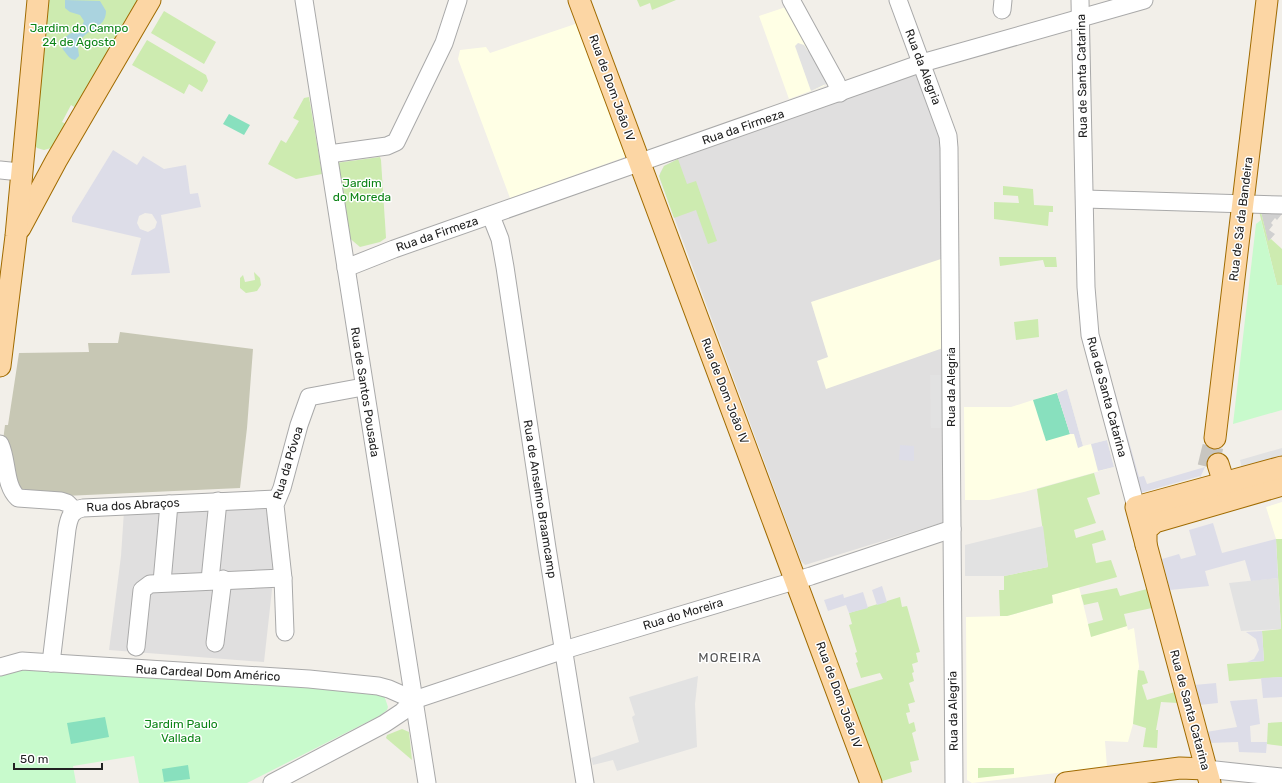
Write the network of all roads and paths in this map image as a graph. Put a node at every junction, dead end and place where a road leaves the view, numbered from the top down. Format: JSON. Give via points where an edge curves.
{"nodes":[{"id":1,"x":38,"y":0,"type":"edge"},
{"id":2,"x":150,"y":0,"type":"edge"},
{"id":3,"x":304,"y":0,"type":"edge"},
{"id":4,"x":458,"y":0,"type":"edge"},
{"id":5,"x":579,"y":0,"type":"edge"},
{"id":6,"x":792,"y":0,"type":"edge"},
{"id":7,"x":898,"y":0,"type":"edge"},
{"id":8,"x":1080,"y":0,"type":"edge"},
{"id":9,"x":1144,"y":0,"type":"edge"},
{"id":10,"x":1267,"y":0,"type":"edge"},
{"id":11,"x":1080,"y":17,"type":"junction"},
{"id":12,"x":922,"y":63,"type":"junction"},
{"id":13,"x":840,"y":93,"type":"junction"},
{"id":14,"x":23,"y":150,"type":"junction"},
{"id":15,"x":329,"y":154,"type":"junction"},
{"id":16,"x":56,"y":161,"type":"junction"},
{"id":17,"x":639,"y":163,"type":"junction"},
{"id":18,"x":10,"y":171,"type":"edge"},
{"id":19,"x":1085,"y":199,"type":"junction"},
{"id":20,"x":1242,"y":204,"type":"junction"},
{"id":21,"x":1282,"y":205,"type":"edge"},
{"id":22,"x":491,"y":216,"type":"junction"},
{"id":23,"x":16,"y":236,"type":"junction"},
{"id":24,"x":346,"y":268,"type":"junction"},
{"id":25,"x":0,"y":366,"type":"edge"},
{"id":26,"x":363,"y":387,"type":"junction"},
{"id":27,"x":1215,"y":438,"type":"tunnel mouth"},
{"id":28,"x":0,"y":444,"type":"edge"},
{"id":29,"x":1282,"y":467,"type":"edge"},
{"id":30,"x":1216,"y":471,"type":"junction"},
{"id":31,"x":1282,"y":486,"type":"edge"},
{"id":32,"x":1238,"y":498,"type":"junction"},
{"id":33,"x":276,"y":499,"type":"junction"},
{"id":34,"x":218,"y":501,"type":"junction"},
{"id":35,"x":169,"y":504,"type":"junction"},
{"id":36,"x":1136,"y":507,"type":"junction"},
{"id":37,"x":74,"y":510,"type":"junction"},
{"id":38,"x":952,"y":529,"type":"junction"},
{"id":39,"x":1146,"y":545,"type":"junction"},
{"id":40,"x":284,"y":578,"type":"junction"},
{"id":41,"x":216,"y":580,"type":"junction"},
{"id":42,"x":796,"y":580,"type":"junction"},
{"id":43,"x":162,"y":582,"type":"junction"},
{"id":44,"x":285,"y":632,"type":"dead end"},
{"id":45,"x":215,"y":644,"type":"dead end"},
{"id":46,"x":136,"y":646,"type":"dead end"},
{"id":47,"x":564,"y":650,"type":"junction"},
{"id":48,"x":51,"y":663,"type":"junction"},
{"id":49,"x":0,"y":667,"type":"edge"},
{"id":50,"x":414,"y":700,"type":"junction"},
{"id":51,"x":1208,"y":776,"type":"edge"},
{"id":52,"x":1282,"y":777,"type":"edge"},
{"id":53,"x":272,"y":783,"type":"edge"},
{"id":54,"x":426,"y":783,"type":"edge"},
{"id":55,"x":585,"y":783,"type":"edge"},
{"id":56,"x":871,"y":783,"type":"edge"},
{"id":57,"x":954,"y":783,"type":"edge"},
{"id":58,"x":1066,"y":783,"type":"edge"}],
"edges":[{"from":1,"to":14,"type":"main road"},
{"from":2,"to":16,"type":"main road"},
{"from":3,"to":15,"type":"street","name":"Rua de Santos Pousada"},
{"from":4,"to":15,"type":"street","via":[[444,43],[396,142],[387,146]]},
{"from":5,"to":17,"type":"main road","name":"Rua de Dom João IV"},
{"from":6,"to":13,"type":"street"},
{"from":7,"to":12,"type":"street","name":"Rua da Alegria"},
{"from":8,"to":11,"type":"street","name":"Rua de Santa Catarina"},
{"from":9,"to":11,"type":"street","name":"Rua da Firmeza"},
{"from":10,"to":20,"type":"main road","name":"Rua de Sá da Bandeira"},
{"from":11,"to":12,"type":"street","name":"Rua da Firmeza","via":[[1001,34]]},
{"from":11,"to":19,"type":"street","name":"Rua de Santa Catarina"},
{"from":12,"to":13,"type":"street","name":"Rua da Firmeza"},
{"from":12,"to":38,"type":"street","name":"Rua da Alegria","via":[[948,136],[949,148]]},
{"from":13,"to":17,"type":"street","name":"Rua da Firmeza"},
{"from":14,"to":16,"type":"main road","via":[[41,161]]},
{"from":14,"to":18,"type":"main road"},
{"from":15,"to":24,"type":"street","name":"Rua de Santos Pousada"},
{"from":16,"to":23,"type":"main road"},
{"from":17,"to":22,"type":"street","name":"Rua da Firmeza"},
{"from":17,"to":42,"type":"main road","name":"Rua de Dom João IV"},
{"from":18,"to":23,"type":"main road"},
{"from":19,"to":20,"type":"street"},
{"from":19,"to":36,"type":"street","name":"Rua de Santa Catarina","via":[[1086,287],[1090,335]]},
{"from":20,"to":21,"type":"street"},
{"from":20,"to":27,"type":"main road","name":"Rua de Sá da Bandeira"},
{"from":22,"to":24,"type":"street","name":"Rua da Firmeza"},
{"from":22,"to":47,"type":"street","name":"Rua de Anselmo Braamcamp","via":[[500,239],[505,267]]},
{"from":23,"to":25,"type":"main road"},
{"from":24,"to":26,"type":"street","name":"Rua de Santos Pousada"},
{"from":26,"to":33,"type":"street","name":"Rua da Póvoa","via":[[309,396],[282,488]]},
{"from":26,"to":50,"type":"street","name":"Rua de Santos Pousada"},
{"from":28,"to":37,"type":"street","via":[[14,495],[22,500],[61,501]]},
{"from":29,"to":30,"type":"main road"},
{"from":30,"to":32,"type":"main road"},
{"from":30,"to":36,"type":"main road","via":[[1199,489]]},
{"from":31,"to":32,"type":"main road"},
{"from":32,"to":39,"type":"main road","via":[[1155,522],[1146,530]]},
{"from":33,"to":34,"type":"street","name":"Rua dos Abraços"},
{"from":33,"to":40,"type":"street","name":"Rua da Póvoa","via":[[274,510]]},
{"from":34,"to":35,"type":"street","name":"Rua dos Abraços"},
{"from":34,"to":41,"type":"street"},
{"from":35,"to":37,"type":"street","name":"Rua dos Abraços"},
{"from":35,"to":43,"type":"street"},
{"from":36,"to":39,"type":"main road","name":"Rua de Santa Catarina"},
{"from":37,"to":48,"type":"street","name":"Rua dos Abraços","via":[[66,529]]},
{"from":38,"to":42,"type":"street","name":"Rua do Moreira"},
{"from":38,"to":57,"type":"street","name":"Rua da Alegria"},
{"from":39,"to":51,"type":"main road","name":"Rua de Santa Catarina"},
{"from":40,"to":41,"type":"street"},
{"from":40,"to":44,"type":"street","name":"Rua da Póvoa"},
{"from":41,"to":43,"type":"street"},
{"from":41,"to":45,"type":"street"},
{"from":42,"to":47,"type":"street","name":"Rua do Moreira"},
{"from":42,"to":56,"type":"main road","name":"Rua de Dom João IV"},
{"from":43,"to":46,"type":"street","via":[[150,584],[142,590]]},
{"from":47,"to":50,"type":"street","name":"Rua do Moreira"},
{"from":47,"to":55,"type":"street","name":"Rua de Anselmo Braamcamp"},
{"from":48,"to":49,"type":"street","name":"Rua Cardeal Dom Américo","via":[[22,661]]},
{"from":48,"to":50,"type":"street","name":"Rua Cardeal Dom Américo","via":[[309,679],[384,687]]},
{"from":50,"to":53,"type":"street","via":[[384,724]]},
{"from":50,"to":54,"type":"street","name":"Rua de Santos Pousada"},
{"from":51,"to":52,"type":"street"},
{"from":51,"to":58,"type":"main road","via":[[1180,768]]}]}
